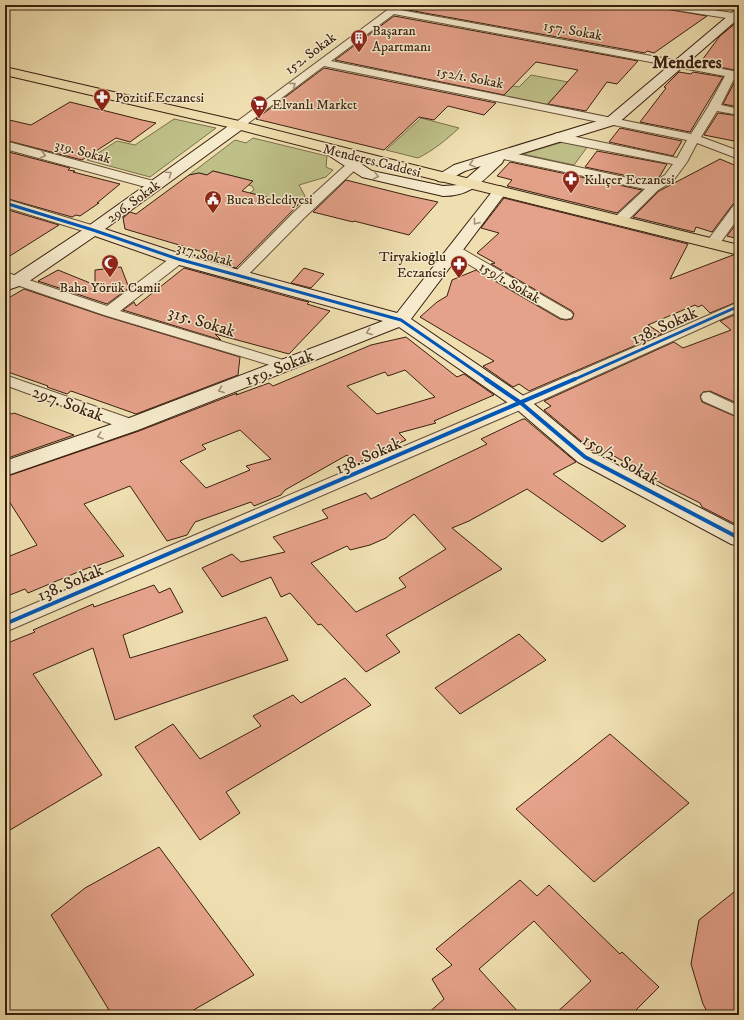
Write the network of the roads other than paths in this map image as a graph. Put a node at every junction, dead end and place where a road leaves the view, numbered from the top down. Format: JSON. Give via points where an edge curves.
{"nodes":[{"id":1,"x":663,"y":5,"type":"edge"},
{"id":2,"x":396,"y":8,"type":"edge"},
{"id":3,"x":737,"y":15,"type":"edge"},
{"id":4,"x":323,"y":63,"type":"junction"},
{"id":5,"x":678,"y":63,"type":"junction"},
{"id":6,"x":5,"y":71,"type":"edge"},
{"id":7,"x":735,"y":74,"type":"edge"},
{"id":8,"x":714,"y":107,"type":"junction"},
{"id":9,"x":739,"y":112,"type":"edge"},
{"id":10,"x":612,"y":121,"type":"junction"},
{"id":11,"x":239,"y":125,"type":"junction"},
{"id":12,"x":557,"y":137,"type":"junction"},
{"id":13,"x":694,"y":138,"type":"junction"},
{"id":14,"x":5,"y":144,"type":"edge"},
{"id":15,"x":330,"y":150,"type":"junction"},
{"id":16,"x":736,"y":151,"type":"edge"},
{"id":17,"x":503,"y":155,"type":"junction"},
{"id":18,"x":681,"y":162,"type":"junction"},
{"id":19,"x":353,"y":165,"type":"junction"},
{"id":20,"x":443,"y":178,"type":"junction"},
{"id":21,"x":469,"y":184,"type":"junction"},
{"id":22,"x":153,"y":185,"type":"junction"},
{"id":23,"x":654,"y":187,"type":"junction"},
{"id":24,"x":500,"y":191,"type":"junction"},
{"id":25,"x":5,"y":203,"type":"edge"},
{"id":26,"x":739,"y":208,"type":"edge"},
{"id":27,"x":620,"y":220,"type":"junction"},
{"id":28,"x":93,"y":230,"type":"junction"},
{"id":29,"x":713,"y":242,"type":"junction"},
{"id":30,"x":454,"y":250,"type":"junction"},
{"id":31,"x":739,"y":250,"type":"edge"},
{"id":32,"x":178,"y":259,"type":"junction"},
{"id":33,"x":240,"y":275,"type":"junction"},
{"id":34,"x":10,"y":281,"type":"edge"},
{"id":35,"x":739,"y":306,"type":"edge"},
{"id":36,"x":109,"y":312,"type":"junction"},
{"id":37,"x":566,"y":315,"type":"dead end"},
{"id":38,"x":401,"y":320,"type":"junction"},
{"id":39,"x":285,"y":365,"type":"junction"},
{"id":40,"x":5,"y":380,"type":"edge"},
{"id":41,"x":709,"y":397,"type":"dead end"},
{"id":42,"x":521,"y":403,"type":"junction"},
{"id":43,"x":739,"y":412,"type":"edge"},
{"id":44,"x":130,"y":425,"type":"junction"},
{"id":45,"x":5,"y":469,"type":"edge"},
{"id":46,"x":739,"y":538,"type":"edge"},
{"id":47,"x":5,"y":624,"type":"edge"}],
"edges":[{"from":1,"to":3,"type":"street"},
{"from":2,"to":4,"type":"street","name":"152. Sokak"},
{"from":2,"to":5,"type":"street","name":"157. Sokak"},
{"from":3,"to":5,"type":"street"},
{"from":4,"to":10,"type":"street","name":"152/1. Sokak"},
{"from":11,"to":4,"type":"street","name":"152. Sokak","one_way":true},
{"from":5,"to":7,"type":"street","name":"157. Sokak"},
{"from":5,"to":10,"type":"street"},
{"from":6,"to":11,"type":"main road","name":"Menderes Caddesi"},
{"from":7,"to":8,"type":"street"},
{"from":8,"to":9,"type":"street"},
{"from":8,"to":13,"type":"street"},
{"from":10,"to":12,"type":"street"},
{"from":10,"to":13,"type":"street","name":"152/1. Sokak"},
{"from":11,"to":15,"type":"main road","name":"Menderes Caddesi"},
{"from":22,"to":11,"type":"street","name":"296. Sokak","one_way":true},
{"from":12,"to":17,"type":"street"},
{"from":12,"to":18,"type":"street"},
{"from":13,"to":16,"type":"street","name":"152/1. Sokak"},
{"from":13,"to":18,"type":"street"},
{"from":14,"to":22,"type":"street","name":"319. Sokak","one_way":true},
{"from":15,"to":19,"type":"street"},
{"from":15,"to":20,"type":"main road","name":"Menderes Caddesi"},
{"from":17,"to":20,"type":"street","one_way":true,"via":[[458,168]]},
{"from":17,"to":21,"type":"street"},
{"from":17,"to":23,"type":"street"},
{"from":18,"to":23,"type":"street","via":[[669,178]]},
{"from":19,"to":21,"type":"street","one_way":true,"via":[[367,174],[443,192],[464,188]]},
{"from":19,"to":33,"type":"street"},
{"from":20,"to":21,"type":"main road","name":"Menderes Caddesi"},
{"from":21,"to":24,"type":"main road","name":"Menderes Caddesi"},
{"from":22,"to":28,"type":"street","name":"296. Sokak"},
{"from":23,"to":27,"type":"street"},
{"from":24,"to":27,"type":"main road","name":"Menderes Caddesi"},
{"from":24,"to":30,"type":"street","one_way":true},
{"from":25,"to":28,"type":"street","name":"317. Sokak"},
{"from":26,"to":29,"type":"street"},
{"from":27,"to":29,"type":"main road","name":"Menderes Caddesi"},
{"from":28,"to":32,"type":"street","name":"317. Sokak"},
{"from":28,"to":34,"type":"street","name":"296. Sokak"},
{"from":29,"to":31,"type":"main road","name":"Menderes Caddesi"},
{"from":30,"to":37,"type":"street","name":"159/1. Sokak"},
{"from":30,"to":38,"type":"street"},
{"from":32,"to":33,"type":"street","name":"317. Sokak"},
{"from":32,"to":36,"type":"street"},
{"from":33,"to":38,"type":"street","name":"317. Sokak"},
{"from":34,"to":36,"type":"street","name":"315. Sokak"},
{"from":35,"to":42,"type":"street","name":"138. Sokak"},
{"from":36,"to":39,"type":"street","name":"315. Sokak"},
{"from":38,"to":39,"type":"street","name":"159. Sokak","one_way":true},
{"from":38,"to":42,"type":"street","name":"159/2. Sokak"},
{"from":39,"to":44,"type":"street","name":"159. Sokak","one_way":true},
{"from":40,"to":44,"type":"street","name":"297. Sokak"},
{"from":41,"to":43,"type":"street"},
{"from":42,"to":46,"type":"street","name":"159/2. Sokak","via":[[585,457]]},
{"from":42,"to":47,"type":"street","name":"138. Sokak"},
{"from":44,"to":45,"type":"street","name":"159. Sokak","one_way":true}]}
